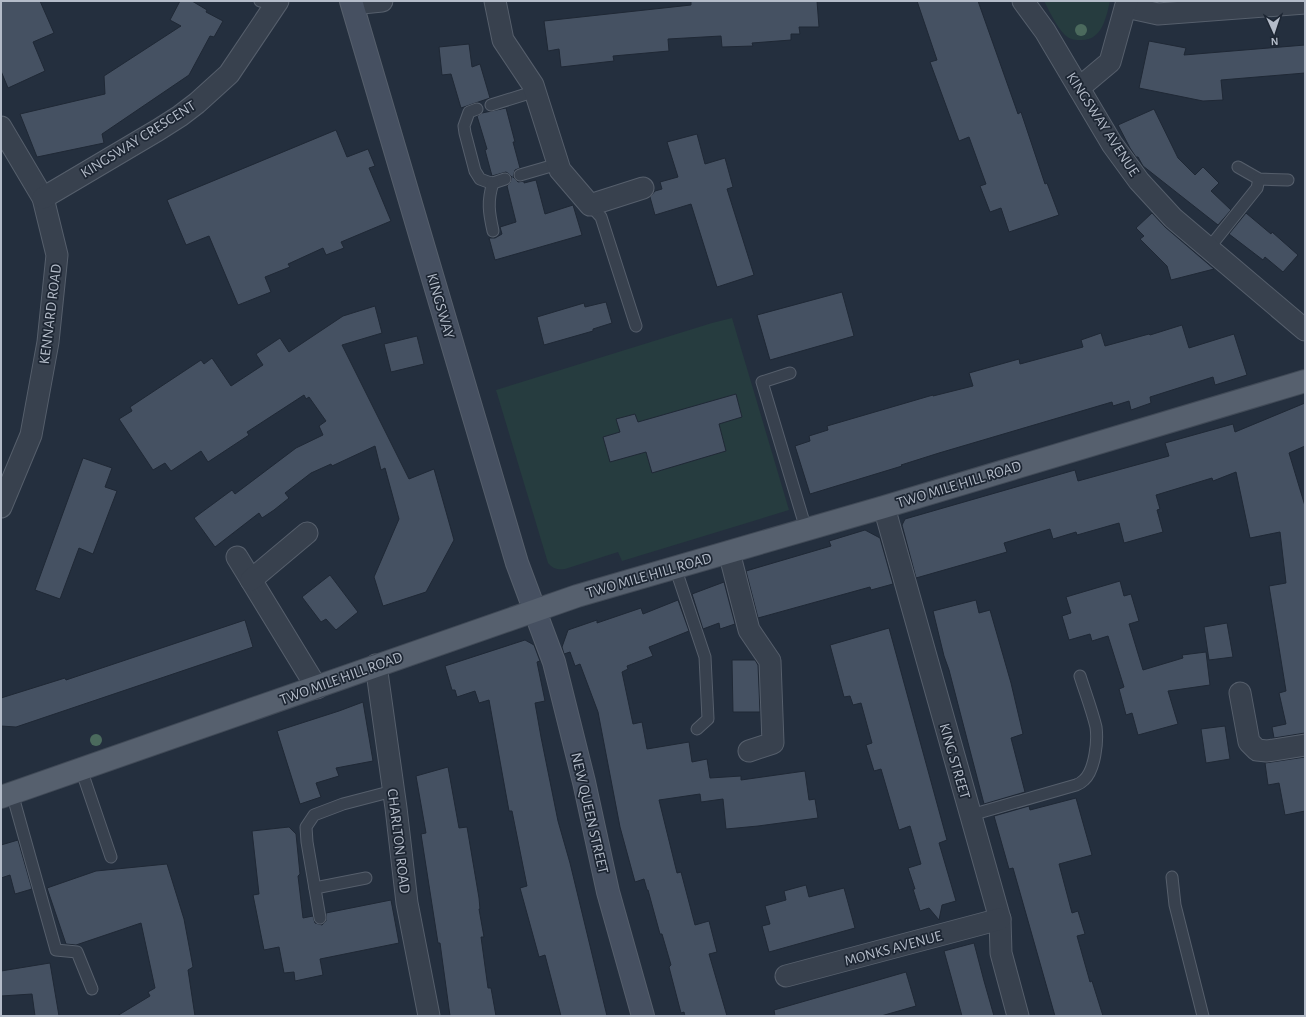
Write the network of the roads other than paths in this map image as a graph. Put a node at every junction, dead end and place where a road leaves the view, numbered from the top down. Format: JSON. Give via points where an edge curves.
{"nodes":[{"id":1,"x":382,"y":1,"type":"edge"},
{"id":2,"x":495,"y":1,"type":"edge"},
{"id":3,"x":1023,"y":1,"type":"edge"},
{"id":4,"x":352,"y":3,"type":"edge"},
{"id":5,"x":1305,"y":3,"type":"edge"},
{"id":6,"x":270,"y":4,"type":"edge"},
{"id":7,"x":1127,"y":4,"type":"edge"},
{"id":8,"x":1079,"y":88,"type":"junction"},
{"id":9,"x":536,"y":91,"type":"junction"},
{"id":10,"x":491,"y":105,"type":"dead end"},
{"id":11,"x":477,"y":109,"type":"dead end"},
{"id":12,"x":1,"y":127,"type":"edge"},
{"id":13,"x":558,"y":164,"type":"junction"},
{"id":14,"x":1238,"y":167,"type":"dead end"},
{"id":15,"x":520,"y":175,"type":"dead end"},
{"id":16,"x":505,"y":179,"type":"dead end"},
{"id":17,"x":1258,"y":179,"type":"junction"},
{"id":18,"x":1288,"y":180,"type":"dead end"},
{"id":19,"x":493,"y":183,"type":"junction"},
{"id":20,"x":643,"y":188,"type":"dead end"},
{"id":21,"x":43,"y":198,"type":"junction"},
{"id":22,"x":590,"y":205,"type":"junction"},
{"id":23,"x":493,"y":230,"type":"dead end"},
{"id":24,"x":1209,"y":248,"type":"junction"},
{"id":25,"x":636,"y":326,"type":"dead end"},
{"id":26,"x":1305,"y":330,"type":"edge"},
{"id":27,"x":790,"y":373,"type":"dead end"},
{"id":28,"x":1305,"y":381,"type":"edge"},
{"id":29,"x":1,"y":507,"type":"edge"},
{"id":30,"x":884,"y":507,"type":"junction"},
{"id":31,"x":806,"y":529,"type":"junction"},
{"id":32,"x":307,"y":533,"type":"dead end"},
{"id":33,"x":729,"y":552,"type":"junction"},
{"id":34,"x":237,"y":557,"type":"dead end"},
{"id":35,"x":675,"y":567,"type":"junction"},
{"id":36,"x":252,"y":580,"type":"junction"},
{"id":37,"x":536,"y":610,"type":"junction"},
{"id":38,"x":376,"y":665,"type":"junction"},
{"id":39,"x":1080,"y":676,"type":"dead end"},
{"id":40,"x":317,"y":688,"type":"junction"},
{"id":41,"x":1240,"y":693,"type":"dead end"},
{"id":42,"x":697,"y":729,"type":"dead end"},
{"id":43,"x":1305,"y":744,"type":"edge"},
{"id":44,"x":748,"y":751,"type":"dead end"},
{"id":45,"x":81,"y":769,"type":"junction"},
{"id":46,"x":393,"y":792,"type":"junction"},
{"id":47,"x":7,"y":795,"type":"edge"},
{"id":48,"x":971,"y":815,"type":"junction"},
{"id":49,"x":111,"y":857,"type":"dead end"},
{"id":50,"x":1172,"y":877,"type":"dead end"},
{"id":51,"x":366,"y":878,"type":"dead end"},
{"id":52,"x":315,"y":888,"type":"junction"},
{"id":53,"x":320,"y":918,"type":"dead end"},
{"id":54,"x":1000,"y":919,"type":"junction"},
{"id":55,"x":786,"y":976,"type":"dead end"},
{"id":56,"x":92,"y":989,"type":"dead end"},
{"id":57,"x":429,"y":1016,"type":"edge"},
{"id":58,"x":643,"y":1016,"type":"edge"},
{"id":59,"x":1018,"y":1016,"type":"edge"},
{"id":60,"x":1203,"y":1016,"type":"edge"}],
"edges":[{"from":1,"to":4,"type":"street"},
{"from":2,"to":9,"type":"street","via":[[503,40]]},
{"from":3,"to":8,"type":"street","name":"KINGSWAY AVENUE","via":[[1045,31]]},
{"from":4,"to":37,"type":"street","name":"KINGSWAY","via":[[517,563]]},
{"from":5,"to":7,"type":"street","via":[[1158,14]]},
{"from":6,"to":21,"type":"street","name":"KINGSWAY CRESCENT","via":[[250,43],[228,74],[197,103],[158,130]]},
{"from":7,"to":8,"type":"street","via":[[1110,62]]},
{"from":8,"to":24,"type":"street","name":"KINGSWAY AVENUE","via":[[1112,144],[1139,182],[1173,218]]},
{"from":9,"to":10,"type":"lane"},
{"from":9,"to":13,"type":"street"},
{"from":11,"to":19,"type":"lane","via":[[469,112],[464,126],[465,133],[475,171],[480,179]]},
{"from":12,"to":21,"type":"street","name":"KENNARD ROAD"},
{"from":13,"to":15,"type":"lane"},
{"from":13,"to":22,"type":"street","via":[[560,170]]},
{"from":14,"to":17,"type":"lane"},
{"from":16,"to":19,"type":"lane"},
{"from":17,"to":18,"type":"lane"},
{"from":17,"to":24,"type":"lane","via":[[1257,188]]},
{"from":19,"to":23,"type":"lane","via":[[488,206]]},
{"from":20,"to":22,"type":"street"},
{"from":21,"to":29,"type":"street","name":"KENNARD ROAD","via":[[57,256],[48,342],[31,435]]},
{"from":22,"to":25,"type":"lane","via":[[601,217]]},
{"from":24,"to":26,"type":"street","name":"KINGSWAY AVENUE"},
{"from":27,"to":31,"type":"lane","via":[[762,382]]},
{"from":28,"to":30,"type":"main road","name":"TWO MILE HILL ROAD"},
{"from":30,"to":31,"type":"main road","name":"TWO MILE HILL ROAD"},
{"from":30,"to":48,"type":"street","name":"KING STREET"},
{"from":31,"to":33,"type":"main road","name":"TWO MILE HILL ROAD"},
{"from":32,"to":36,"type":"street"},
{"from":33,"to":35,"type":"main road","name":"TWO MILE HILL ROAD"},
{"from":33,"to":44,"type":"street","via":[[749,630],[770,660],[772,743]]},
{"from":34,"to":36,"type":"street"},
{"from":35,"to":37,"type":"main road","name":"TWO MILE HILL ROAD"},
{"from":35,"to":42,"type":"lane","via":[[705,657],[708,719]]},
{"from":36,"to":40,"type":"street"},
{"from":37,"to":38,"type":"main road","name":"TWO MILE HILL ROAD"},
{"from":37,"to":58,"type":"street","name":"NEW QUEEN STREET","via":[[554,662],[608,892]]},
{"from":38,"to":40,"type":"main road","name":"TWO MILE HILL ROAD"},
{"from":38,"to":46,"type":"street","name":"CHARLTON ROAD"},
{"from":39,"to":48,"type":"lane","via":[[1096,727],[1096,748],[1089,773],[1084,780],[1076,785]]},
{"from":40,"to":45,"type":"main road","name":"TWO MILE HILL ROAD"},
{"from":41,"to":43,"type":"street","via":[[1249,742],[1257,750],[1267,751]]},
{"from":45,"to":47,"type":"main road","name":"TWO MILE HILL ROAD"},
{"from":45,"to":49,"type":"lane"},
{"from":46,"to":52,"type":"lane","via":[[343,804],[314,815],[306,827]]},
{"from":46,"to":57,"type":"street","name":"CHARLTON ROAD","via":[[407,903]]},
{"from":47,"to":56,"type":"lane","via":[[56,950],[77,952]]},
{"from":48,"to":54,"type":"street","name":"KING STREET"},
{"from":50,"to":60,"type":"lane","via":[[1175,905]]},
{"from":51,"to":52,"type":"lane"},
{"from":52,"to":53,"type":"lane"},
{"from":54,"to":55,"type":"street","name":"MONKS AVENUE"},
{"from":54,"to":59,"type":"street","name":"KING STREET","via":[[1001,953]]}]}
